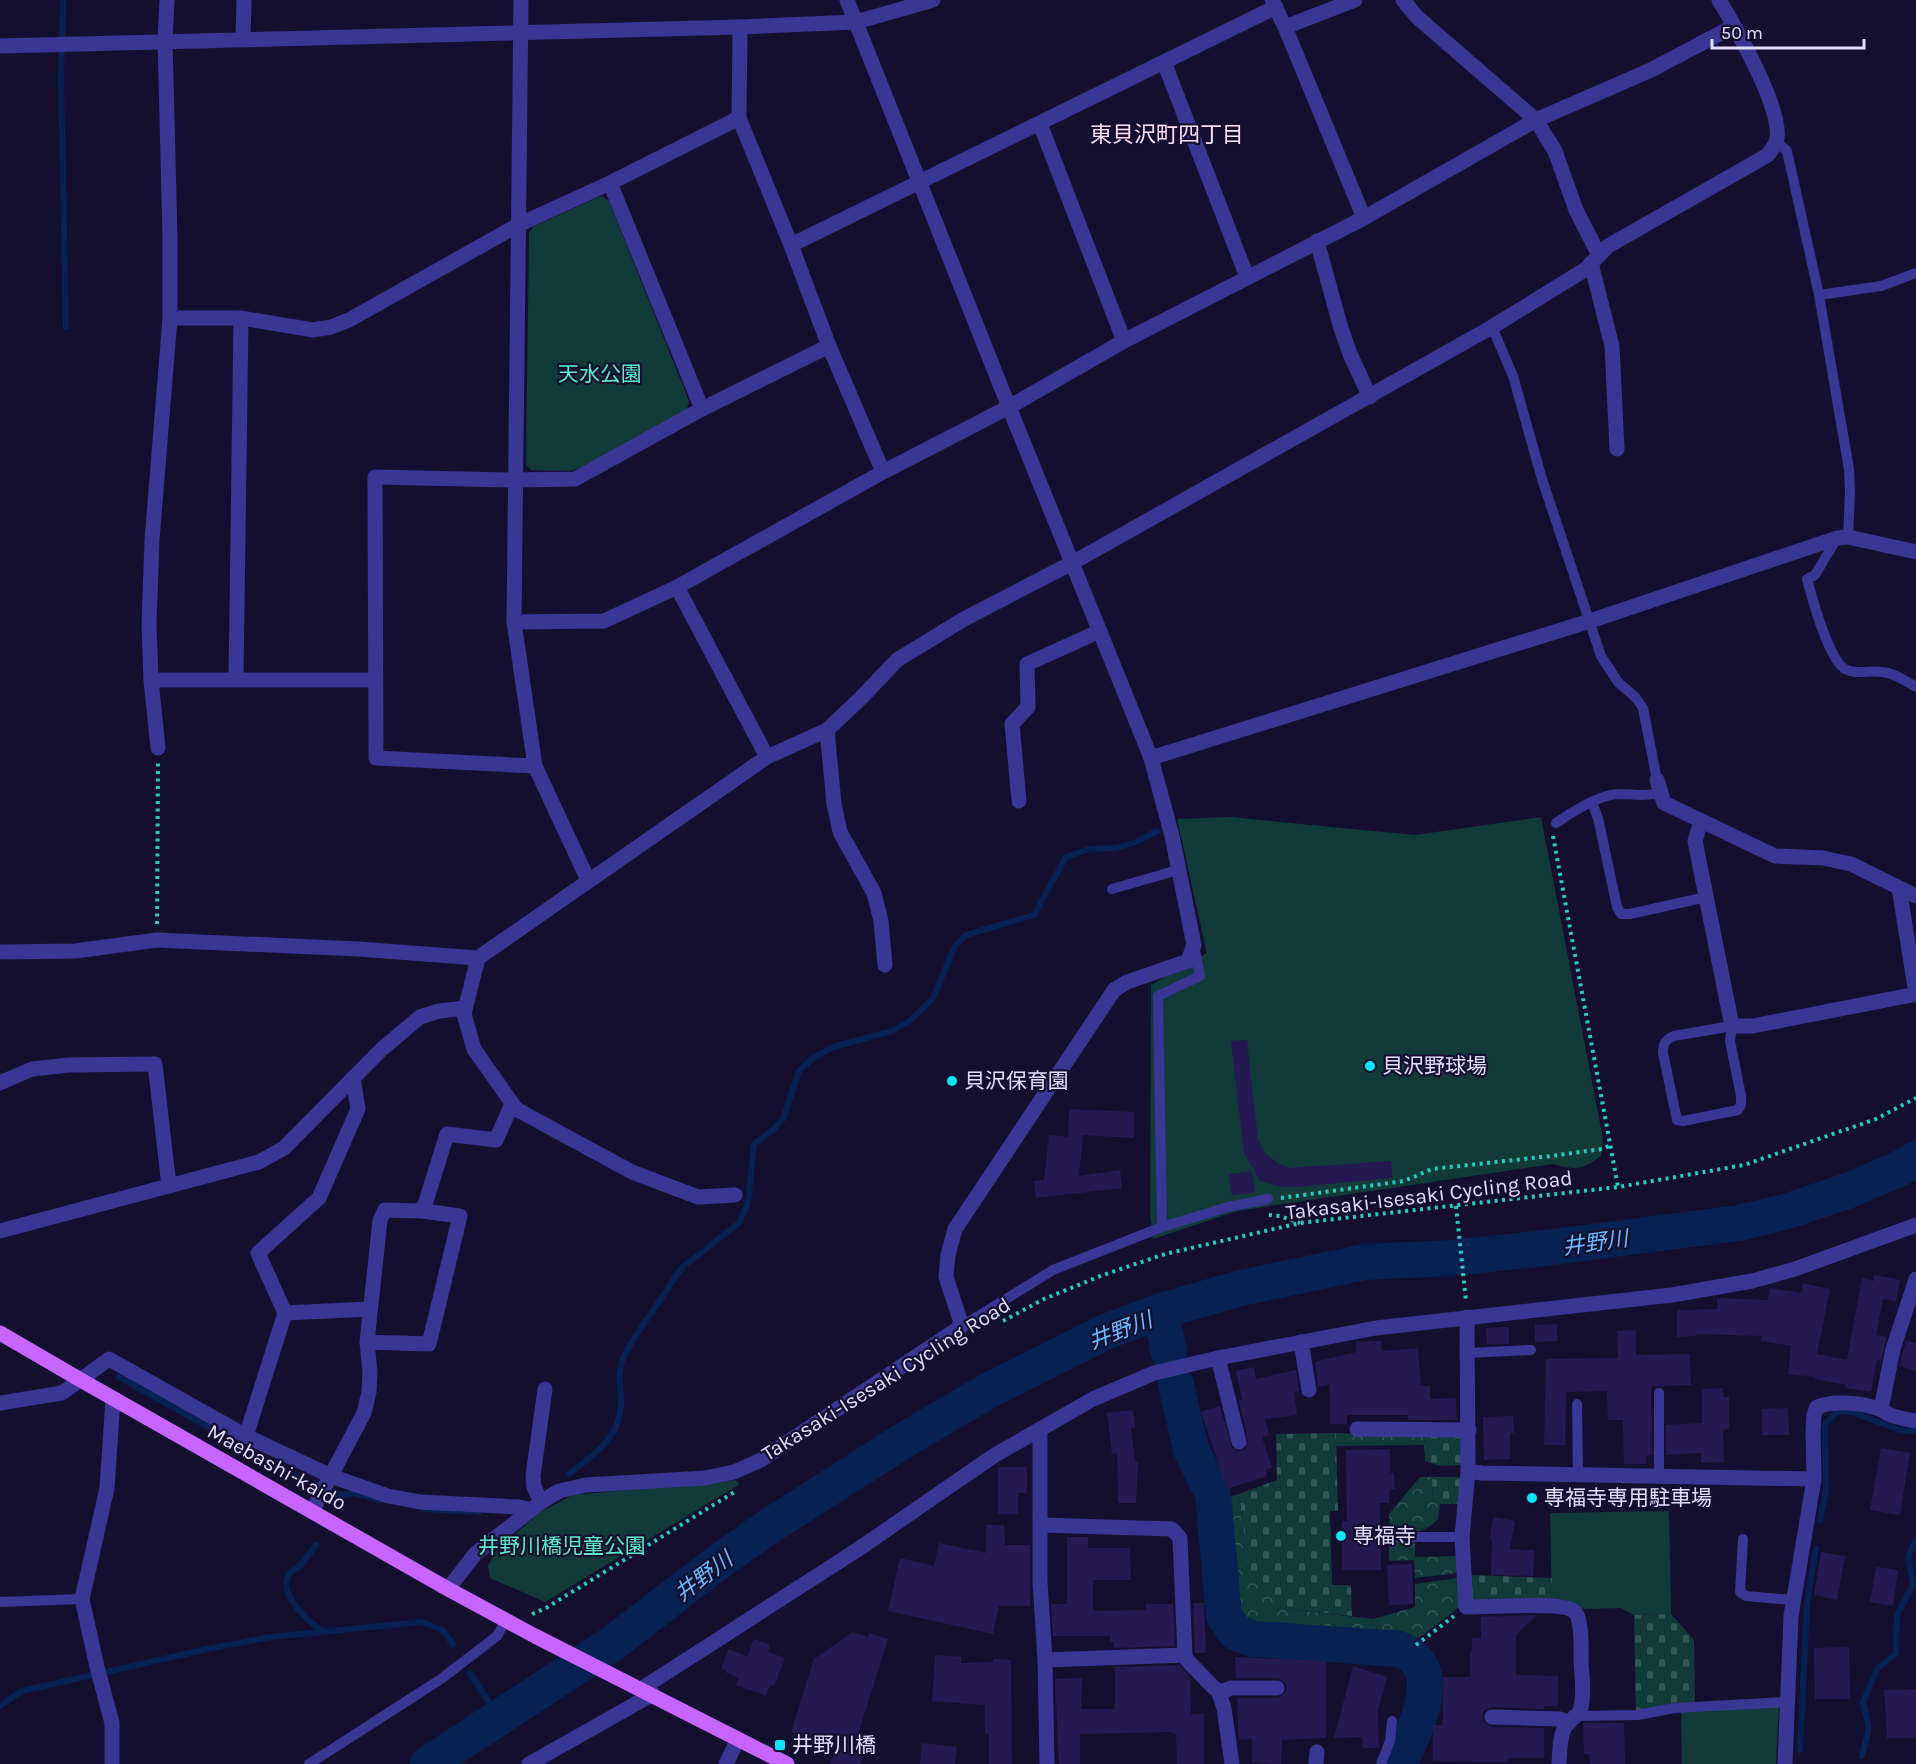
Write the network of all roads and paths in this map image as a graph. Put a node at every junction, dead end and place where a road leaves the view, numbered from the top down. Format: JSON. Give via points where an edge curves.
{"nodes":[{"id":1,"x":167,"y":0,"type":"edge"},
{"id":2,"x":244,"y":0,"type":"edge"},
{"id":3,"x":521,"y":0,"type":"edge"},
{"id":4,"x":847,"y":0,"type":"edge"},
{"id":5,"x":933,"y":0,"type":"edge"},
{"id":6,"x":1355,"y":0,"type":"edge"},
{"id":7,"x":1403,"y":0,"type":"edge"},
{"id":8,"x":1719,"y":0,"type":"edge"},
{"id":9,"x":1274,"y":3,"type":"edge"},
{"id":10,"x":856,"y":22,"type":"junction"},
{"id":11,"x":1734,"y":26,"type":"junction"},
{"id":12,"x":740,"y":27,"type":"junction"},
{"id":13,"x":1285,"y":27,"type":"junction"},
{"id":14,"x":522,"y":32,"type":"junction"},
{"id":15,"x":243,"y":39,"type":"junction"},
{"id":16,"x":165,"y":40,"type":"junction"},
{"id":17,"x":0,"y":46,"type":"edge"},
{"id":18,"x":1164,"y":62,"type":"junction"},
{"id":19,"x":739,"y":118,"type":"junction"},
{"id":20,"x":1536,"y":120,"type":"junction"},
{"id":21,"x":1040,"y":124,"type":"junction"},
{"id":22,"x":1777,"y":142,"type":"junction"},
{"id":23,"x":610,"y":183,"type":"junction"},
{"id":24,"x":921,"y":183,"type":"junction"},
{"id":25,"x":1364,"y":218,"type":"junction"},
{"id":26,"x":520,"y":224,"type":"junction"},
{"id":27,"x":1317,"y":242,"type":"junction"},
{"id":28,"x":791,"y":245,"type":"junction"},
{"id":29,"x":1595,"y":259,"type":"junction"},
{"id":30,"x":1916,"y":273,"type":"edge"},
{"id":31,"x":1247,"y":277,"type":"junction"},
{"id":32,"x":1819,"y":295,"type":"junction"},
{"id":33,"x":170,"y":318,"type":"junction"},
{"id":34,"x":241,"y":318,"type":"junction"},
{"id":35,"x":1492,"y":327,"type":"junction"},
{"id":36,"x":1125,"y":341,"type":"junction"},
{"id":37,"x":829,"y":346,"type":"junction"},
{"id":38,"x":1370,"y":397,"type":"junction"},
{"id":39,"x":1009,"y":407,"type":"junction"},
{"id":40,"x":702,"y":410,"type":"junction"},
{"id":41,"x":1617,"y":449,"type":"dead end"},
{"id":42,"x":883,"y":472,"type":"junction"},
{"id":43,"x":514,"y":480,"type":"junction"},
{"id":44,"x":1842,"y":537,"type":"junction"},
{"id":45,"x":1916,"y":552,"type":"edge"},
{"id":46,"x":1072,"y":563,"type":"junction"},
{"id":47,"x":677,"y":587,"type":"junction"},
{"id":48,"x":1590,"y":621,"type":"junction"},
{"id":49,"x":514,"y":622,"type":"junction"},
{"id":50,"x":1100,"y":631,"type":"junction"},
{"id":51,"x":236,"y":678,"type":"junction"},
{"id":52,"x":151,"y":680,"type":"junction"},
{"id":53,"x":375,"y":680,"type":"junction"},
{"id":54,"x":1916,"y":687,"type":"edge"},
{"id":55,"x":827,"y":729,"type":"junction"},
{"id":56,"x":158,"y":748,"type":"joint"},
{"id":57,"x":767,"y":757,"type":"junction"},
{"id":58,"x":1151,"y":758,"type":"junction"},
{"id":59,"x":535,"y":766,"type":"junction"},
{"id":60,"x":1658,"y":786,"type":"junction"},
{"id":61,"x":1019,"y":801,"type":"dead end"},
{"id":62,"x":1592,"y":803,"type":"junction"},
{"id":63,"x":1701,"y":821,"type":"junction"},
{"id":64,"x":1556,"y":823,"type":"joint"},
{"id":65,"x":1178,"y":870,"type":"junction"},
{"id":66,"x":588,"y":880,"type":"junction"},
{"id":67,"x":1899,"y":888,"type":"junction"},
{"id":68,"x":1112,"y":889,"type":"dead end"},
{"id":69,"x":1916,"y":896,"type":"edge"},
{"id":70,"x":1706,"y":897,"type":"junction"},
{"id":71,"x":157,"y":940,"type":"junction"},
{"id":72,"x":1194,"y":945,"type":"junction"},
{"id":73,"x":0,"y":952,"type":"edge"},
{"id":74,"x":478,"y":958,"type":"junction"},
{"id":75,"x":885,"y":965,"type":"dead end"},
{"id":76,"x":1916,"y":994,"type":"edge"},
{"id":77,"x":465,"y":1008,"type":"junction"},
{"id":78,"x":1732,"y":1026,"type":"junction"},
{"id":79,"x":353,"y":1078,"type":"junction"},
{"id":80,"x":0,"y":1083,"type":"edge"},
{"id":81,"x":1916,"y":1098,"type":"edge"},
{"id":82,"x":512,"y":1104,"type":"junction"},
{"id":83,"x":1611,"y":1145,"type":"junction"},
{"id":84,"x":169,"y":1186,"type":"junction"},
{"id":85,"x":1618,"y":1187,"type":"junction"},
{"id":86,"x":735,"y":1195,"type":"dead end"},
{"id":87,"x":1268,"y":1199,"type":"joint"},
{"id":88,"x":1456,"y":1206,"type":"junction"},
{"id":89,"x":423,"y":1211,"type":"junction"},
{"id":90,"x":1916,"y":1225,"type":"edge"},
{"id":91,"x":1161,"y":1227,"type":"junction"},
{"id":92,"x":0,"y":1231,"type":"edge"},
{"id":93,"x":1916,"y":1279,"type":"edge"},
{"id":94,"x":370,"y":1309,"type":"junction"},
{"id":95,"x":285,"y":1313,"type":"junction"},
{"id":96,"x":1467,"y":1314,"type":"junction"},
{"id":97,"x":996,"y":1324,"type":"dead end"},
{"id":98,"x":962,"y":1326,"type":"junction"},
{"id":99,"x":0,"y":1332,"type":"edge"},
{"id":100,"x":367,"y":1342,"type":"junction"},
{"id":101,"x":1301,"y":1342,"type":"junction"},
{"id":102,"x":1531,"y":1350,"type":"dead end"},
{"id":103,"x":1468,"y":1353,"type":"junction"},
{"id":104,"x":1218,"y":1358,"type":"junction"},
{"id":105,"x":79,"y":1379,"type":"junction"},
{"id":106,"x":545,"y":1389,"type":"dead end"},
{"id":107,"x":1309,"y":1390,"type":"dead end"},
{"id":108,"x":1659,"y":1393,"type":"dead end"},
{"id":109,"x":113,"y":1399,"type":"junction"},
{"id":110,"x":0,"y":1403,"type":"edge"},
{"id":111,"x":1577,"y":1404,"type":"dead end"},
{"id":112,"x":1881,"y":1409,"type":"junction"},
{"id":113,"x":1916,"y":1421,"type":"edge"},
{"id":114,"x":1040,"y":1429,"type":"junction"},
{"id":115,"x":1357,"y":1429,"type":"dead end"},
{"id":116,"x":1469,"y":1430,"type":"junction"},
{"id":117,"x":246,"y":1436,"type":"junction"},
{"id":118,"x":1239,"y":1442,"type":"dead end"},
{"id":119,"x":1468,"y":1471,"type":"junction"},
{"id":120,"x":1578,"y":1474,"type":"junction"},
{"id":121,"x":332,"y":1476,"type":"junction"},
{"id":122,"x":1659,"y":1477,"type":"junction"},
{"id":123,"x":1814,"y":1479,"type":"junction"},
{"id":124,"x":742,"y":1487,"type":"dead end"},
{"id":125,"x":536,"y":1506,"type":"junction"},
{"id":126,"x":312,"y":1511,"type":"junction"},
{"id":127,"x":1041,"y":1525,"type":"junction"},
{"id":128,"x":1392,"y":1537,"type":"dead end"},
{"id":129,"x":1462,"y":1537,"type":"junction"},
{"id":130,"x":1743,"y":1539,"type":"dead end"},
{"id":131,"x":448,"y":1589,"type":"junction"},
{"id":132,"x":82,"y":1599,"type":"junction"},
{"id":133,"x":1792,"y":1600,"type":"junction"},
{"id":134,"x":0,"y":1602,"type":"edge"},
{"id":135,"x":1466,"y":1606,"type":"junction"},
{"id":136,"x":528,"y":1616,"type":"dead end"},
{"id":137,"x":507,"y":1620,"type":"junction"},
{"id":138,"x":1416,"y":1645,"type":"dead end"},
{"id":139,"x":1185,"y":1655,"type":"junction"},
{"id":140,"x":1045,"y":1660,"type":"junction"},
{"id":141,"x":1277,"y":1688,"type":"dead end"},
{"id":142,"x":643,"y":1690,"type":"junction"},
{"id":143,"x":1219,"y":1693,"type":"junction"},
{"id":144,"x":1787,"y":1702,"type":"junction"},
{"id":145,"x":1492,"y":1716,"type":"dead end"},
{"id":146,"x":1572,"y":1719,"type":"junction"},
{"id":147,"x":1392,"y":1721,"type":"dead end"},
{"id":148,"x":738,"y":1740,"type":"junction"},
{"id":149,"x":112,"y":1764,"type":"edge"},
{"id":150,"x":309,"y":1764,"type":"edge"},
{"id":151,"x":529,"y":1764,"type":"edge"},
{"id":152,"x":726,"y":1764,"type":"edge"},
{"id":153,"x":787,"y":1764,"type":"edge"},
{"id":154,"x":1047,"y":1764,"type":"edge"},
{"id":155,"x":1232,"y":1764,"type":"edge"},
{"id":156,"x":1381,"y":1764,"type":"edge"},
{"id":157,"x":1559,"y":1764,"type":"edge"},
{"id":158,"x":1785,"y":1764,"type":"edge"}],
"edges":[{"from":1,"to":16,"type":"street"},
{"from":2,"to":15,"type":"street"},
{"from":3,"to":14,"type":"street"},
{"from":4,"to":10,"type":"street"},
{"from":5,"to":10,"type":"street"},
{"from":6,"to":13,"type":"street"},
{"from":7,"to":20,"type":"street","via":[[1417,17]]},
{"from":8,"to":11,"type":"street"},
{"from":9,"to":13,"type":"street"},
{"from":9,"to":18,"type":"street"},
{"from":10,"to":12,"type":"street"},
{"from":10,"to":24,"type":"street"},
{"from":11,"to":20,"type":"street","via":[[1651,70]]},
{"from":11,"to":22,"type":"street","via":[[1770,101],[1777,124]]},
{"from":12,"to":14,"type":"street"},
{"from":12,"to":19,"type":"street"},
{"from":13,"to":25,"type":"street"},
{"from":14,"to":15,"type":"street"},
{"from":14,"to":26,"type":"street"},
{"from":15,"to":16,"type":"street"},
{"from":16,"to":17,"type":"street"},
{"from":16,"to":33,"type":"street"},
{"from":18,"to":21,"type":"street"},
{"from":18,"to":31,"type":"street"},
{"from":19,"to":23,"type":"street"},
{"from":19,"to":28,"type":"street"},
{"from":20,"to":25,"type":"street"},
{"from":20,"to":29,"type":"street","via":[[1555,151]]},
{"from":21,"to":24,"type":"street"},
{"from":21,"to":36,"type":"street"},
{"from":22,"to":29,"type":"street","via":[[1768,154],[1608,246]]},
{"from":22,"to":32,"type":"lane","via":[[1787,152]]},
{"from":23,"to":26,"type":"street"},
{"from":23,"to":40,"type":"street"},
{"from":24,"to":28,"type":"street"},
{"from":24,"to":39,"type":"street"},
{"from":25,"to":27,"type":"street"},
{"from":26,"to":34,"type":"street","via":[[349,321],[314,330]]},
{"from":26,"to":43,"type":"street"},
{"from":27,"to":31,"type":"street"},
{"from":27,"to":38,"type":"street","via":[[1340,325]]},
{"from":28,"to":37,"type":"street"},
{"from":29,"to":35,"type":"street","via":[[1586,269]]},
{"from":29,"to":41,"type":"street","via":[[1612,346]]},
{"from":30,"to":32,"type":"lane","via":[[1881,286]]},
{"from":31,"to":36,"type":"street"},
{"from":32,"to":44,"type":"lane","via":[[1849,469],[1850,492]]},
{"from":33,"to":34,"type":"street"},
{"from":33,"to":52,"type":"street","via":[[152,540]]},
{"from":34,"to":51,"type":"street"},
{"from":35,"to":38,"type":"street"},
{"from":35,"to":48,"type":"lane","via":[[1513,376],[1542,479]]},
{"from":36,"to":39,"type":"street"},
{"from":37,"to":40,"type":"street"},
{"from":37,"to":42,"type":"street"},
{"from":38,"to":46,"type":"street"},
{"from":39,"to":42,"type":"street"},
{"from":39,"to":46,"type":"street"},
{"from":40,"to":43,"type":"street","via":[[575,479]]},
{"from":42,"to":47,"type":"street"},
{"from":43,"to":49,"type":"street"},
{"from":43,"to":53,"type":"street","via":[[375,477]]},
{"from":44,"to":45,"type":"street"},
{"from":44,"to":48,"type":"street"},
{"from":44,"to":54,"type":"lane","via":[[1815,575],[1807,579],[1818,619],[1836,657],[1844,668],[1884,672]]},
{"from":46,"to":50,"type":"street"},
{"from":46,"to":55,"type":"street","via":[[964,619],[897,660]]},
{"from":47,"to":49,"type":"street","via":[[604,621]]},
{"from":47,"to":57,"type":"street"},
{"from":48,"to":58,"type":"street"},
{"from":48,"to":60,"type":"lane","via":[[1601,656],[1618,682],[1643,708]]},
{"from":49,"to":59,"type":"street"},
{"from":50,"to":58,"type":"street"},
{"from":50,"to":61,"type":"street","via":[[1027,664],[1028,707],[1012,724]]},
{"from":51,"to":52,"type":"street"},
{"from":51,"to":53,"type":"street"},
{"from":52,"to":56,"type":"street"},
{"from":53,"to":59,"type":"street","via":[[376,758]]},
{"from":55,"to":57,"type":"street"},
{"from":55,"to":75,"type":"street","via":[[840,832],[874,893]]},
{"from":56,"to":71,"type":"path"},
{"from":57,"to":66,"type":"street"},
{"from":58,"to":65,"type":"street"},
{"from":59,"to":66,"type":"street"},
{"from":60,"to":62,"type":"lane","via":[[1644,797],[1614,794]]},
{"from":60,"to":63,"type":"street","via":[[1664,803]]},
{"from":62,"to":64,"type":"lane"},
{"from":62,"to":70,"type":"lane","via":[[1621,914]]},
{"from":63,"to":67,"type":"street","via":[[1775,856],[1823,858],[1851,864]]},
{"from":63,"to":70,"type":"street","via":[[1695,841]]},
{"from":64,"to":83,"type":"path","via":[[1552,838]]},
{"from":65,"to":68,"type":"lane"},
{"from":65,"to":72,"type":"street"},
{"from":66,"to":74,"type":"street"},
{"from":67,"to":69,"type":"street"},
{"from":67,"to":76,"type":"street"},
{"from":70,"to":78,"type":"street"},
{"from":71,"to":73,"type":"street","via":[[75,951]]},
{"from":71,"to":74,"type":"street"},
{"from":72,"to":91,"type":"lane","via":[[1200,976],[1158,996]]},
{"from":72,"to":98,"type":"street","via":[[1188,961],[1114,990],[955,1229],[946,1277]]},
{"from":74,"to":77,"type":"street"},
{"from":76,"to":78,"type":"street","via":[[1753,1026]]},
{"from":77,"to":79,"type":"street","via":[[420,1017]]},
{"from":77,"to":82,"type":"street","via":[[474,1049]]},
{"from":78,"to":78,"type":"lane","via":[[1674,1036],[1663,1045],[1677,1120],[1738,1110],[1741,1105],[1730,1041]]},
{"from":79,"to":84,"type":"street","via":[[284,1148],[259,1162]]},
{"from":79,"to":95,"type":"street","via":[[358,1109],[319,1198],[258,1253]]},
{"from":80,"to":84,"type":"street","via":[[32,1069],[155,1064]]},
{"from":81,"to":85,"type":"path","name":"Takasaki-Isesaki Cycling Road","via":[[1876,1119],[1744,1165]]},
{"from":82,"to":86,"type":"street","via":[[632,1172],[698,1197]]},
{"from":82,"to":89,"type":"street","via":[[496,1140],[447,1134]]},
{"from":83,"to":85,"type":"path"},
{"from":83,"to":87,"type":"path","via":[[1432,1169],[1404,1181]]},
{"from":84,"to":92,"type":"street"},
{"from":85,"to":88,"type":"path","name":"Takasaki-Isesaki Cycling Road"},
{"from":87,"to":91,"type":"lane"},
{"from":88,"to":96,"type":"path"},
{"from":88,"to":97,"type":"path","name":"Takasaki-Isesaki Cycling Road","via":[[1300,1223],[1165,1254],[1044,1299]]},
{"from":89,"to":94,"type":"street","via":[[385,1210],[380,1220]]},
{"from":89,"to":100,"type":"street","via":[[460,1216],[429,1344]]},
{"from":90,"to":96,"type":"street","via":[[1752,1281],[1672,1295]]},
{"from":91,"to":98,"type":"lane","via":[[1053,1270]]},
{"from":93,"to":112,"type":"street","via":[[1893,1349]]},
{"from":94,"to":95,"type":"street"},
{"from":94,"to":100,"type":"street"},
{"from":95,"to":117,"type":"street"},
{"from":96,"to":101,"type":"street"},
{"from":96,"to":103,"type":"street"},
{"from":98,"to":125,"type":"street","via":[[761,1460],[734,1472],[705,1478],[586,1485],[559,1491]]},
{"from":99,"to":105,"type":"main road","name":"Maebashi-kaido"},
{"from":100,"to":121,"type":"street","via":[[370,1372],[364,1413]]},
{"from":101,"to":104,"type":"street"},
{"from":101,"to":107,"type":"street"},
{"from":102,"to":103,"type":"lane"},
{"from":103,"to":116,"type":"street"},
{"from":104,"to":114,"type":"street","via":[[1127,1383]]},
{"from":104,"to":118,"type":"street"},
{"from":105,"to":109,"type":"main road","name":"Maebashi-kaido"},
{"from":105,"to":110,"type":"street","via":[[62,1393]]},
{"from":105,"to":117,"type":"street","via":[[109,1359]]},
{"from":106,"to":125,"type":"street","via":[[533,1476]]},
{"from":108,"to":122,"type":"lane"},
{"from":109,"to":126,"type":"main road","name":"Maebashi-kaido"},
{"from":109,"to":132,"type":"street","via":[[106,1488]]},
{"from":111,"to":120,"type":"lane"},
{"from":112,"to":113,"type":"street"},
{"from":112,"to":123,"type":"street","via":[[1827,1402],[1817,1407]]},
{"from":114,"to":127,"type":"street"},
{"from":114,"to":142,"type":"street"},
{"from":115,"to":116,"type":"street"},
{"from":116,"to":119,"type":"street"},
{"from":117,"to":121,"type":"street"},
{"from":119,"to":120,"type":"street"},
{"from":119,"to":129,"type":"street"},
{"from":120,"to":122,"type":"street"},
{"from":121,"to":125,"type":"street","via":[[388,1496],[420,1502]]},
{"from":121,"to":126,"type":"street"},
{"from":122,"to":123,"type":"street"},
{"from":123,"to":133,"type":"street"},
{"from":124,"to":136,"type":"path"},
{"from":125,"to":131,"type":"street","via":[[475,1554]]},
{"from":126,"to":131,"type":"main road","name":"Maebashi-kaido"},
{"from":127,"to":139,"type":"street","via":[[1172,1529],[1180,1539]]},
{"from":127,"to":140,"type":"street"},
{"from":128,"to":129,"type":"lane"},
{"from":129,"to":135,"type":"street"},
{"from":130,"to":133,"type":"lane","via":[[1740,1592],[1746,1596]]},
{"from":131,"to":137,"type":"main road","name":"Maebashi-kaido"},
{"from":132,"to":134,"type":"lane"},
{"from":132,"to":149,"type":"street","via":[[112,1723]]},
{"from":133,"to":144,"type":"street"},
{"from":135,"to":138,"type":"path"},
{"from":135,"to":146,"type":"street","via":[[1552,1605],[1575,1612],[1581,1639],[1582,1706]]},
{"from":137,"to":142,"type":"main road","name":"Maebashi-kaido"},
{"from":137,"to":150,"type":"lane","via":[[497,1636],[441,1679]]},
{"from":139,"to":140,"type":"street"},
{"from":139,"to":143,"type":"street"},
{"from":140,"to":154,"type":"street"},
{"from":141,"to":143,"type":"street","via":[[1239,1687]]},
{"from":142,"to":148,"type":"main road"},
{"from":142,"to":151,"type":"street"},
{"from":143,"to":155,"type":"street"},
{"from":144,"to":146,"type":"lane"},
{"from":144,"to":158,"type":"street"},
{"from":145,"to":146,"type":"street"},
{"from":146,"to":157,"type":"street","via":[[1561,1742]]},
{"from":147,"to":156,"type":"lane","via":[[1390,1742]]},
{"from":148,"to":152,"type":"street"},
{"from":148,"to":153,"type":"main road"}]}
